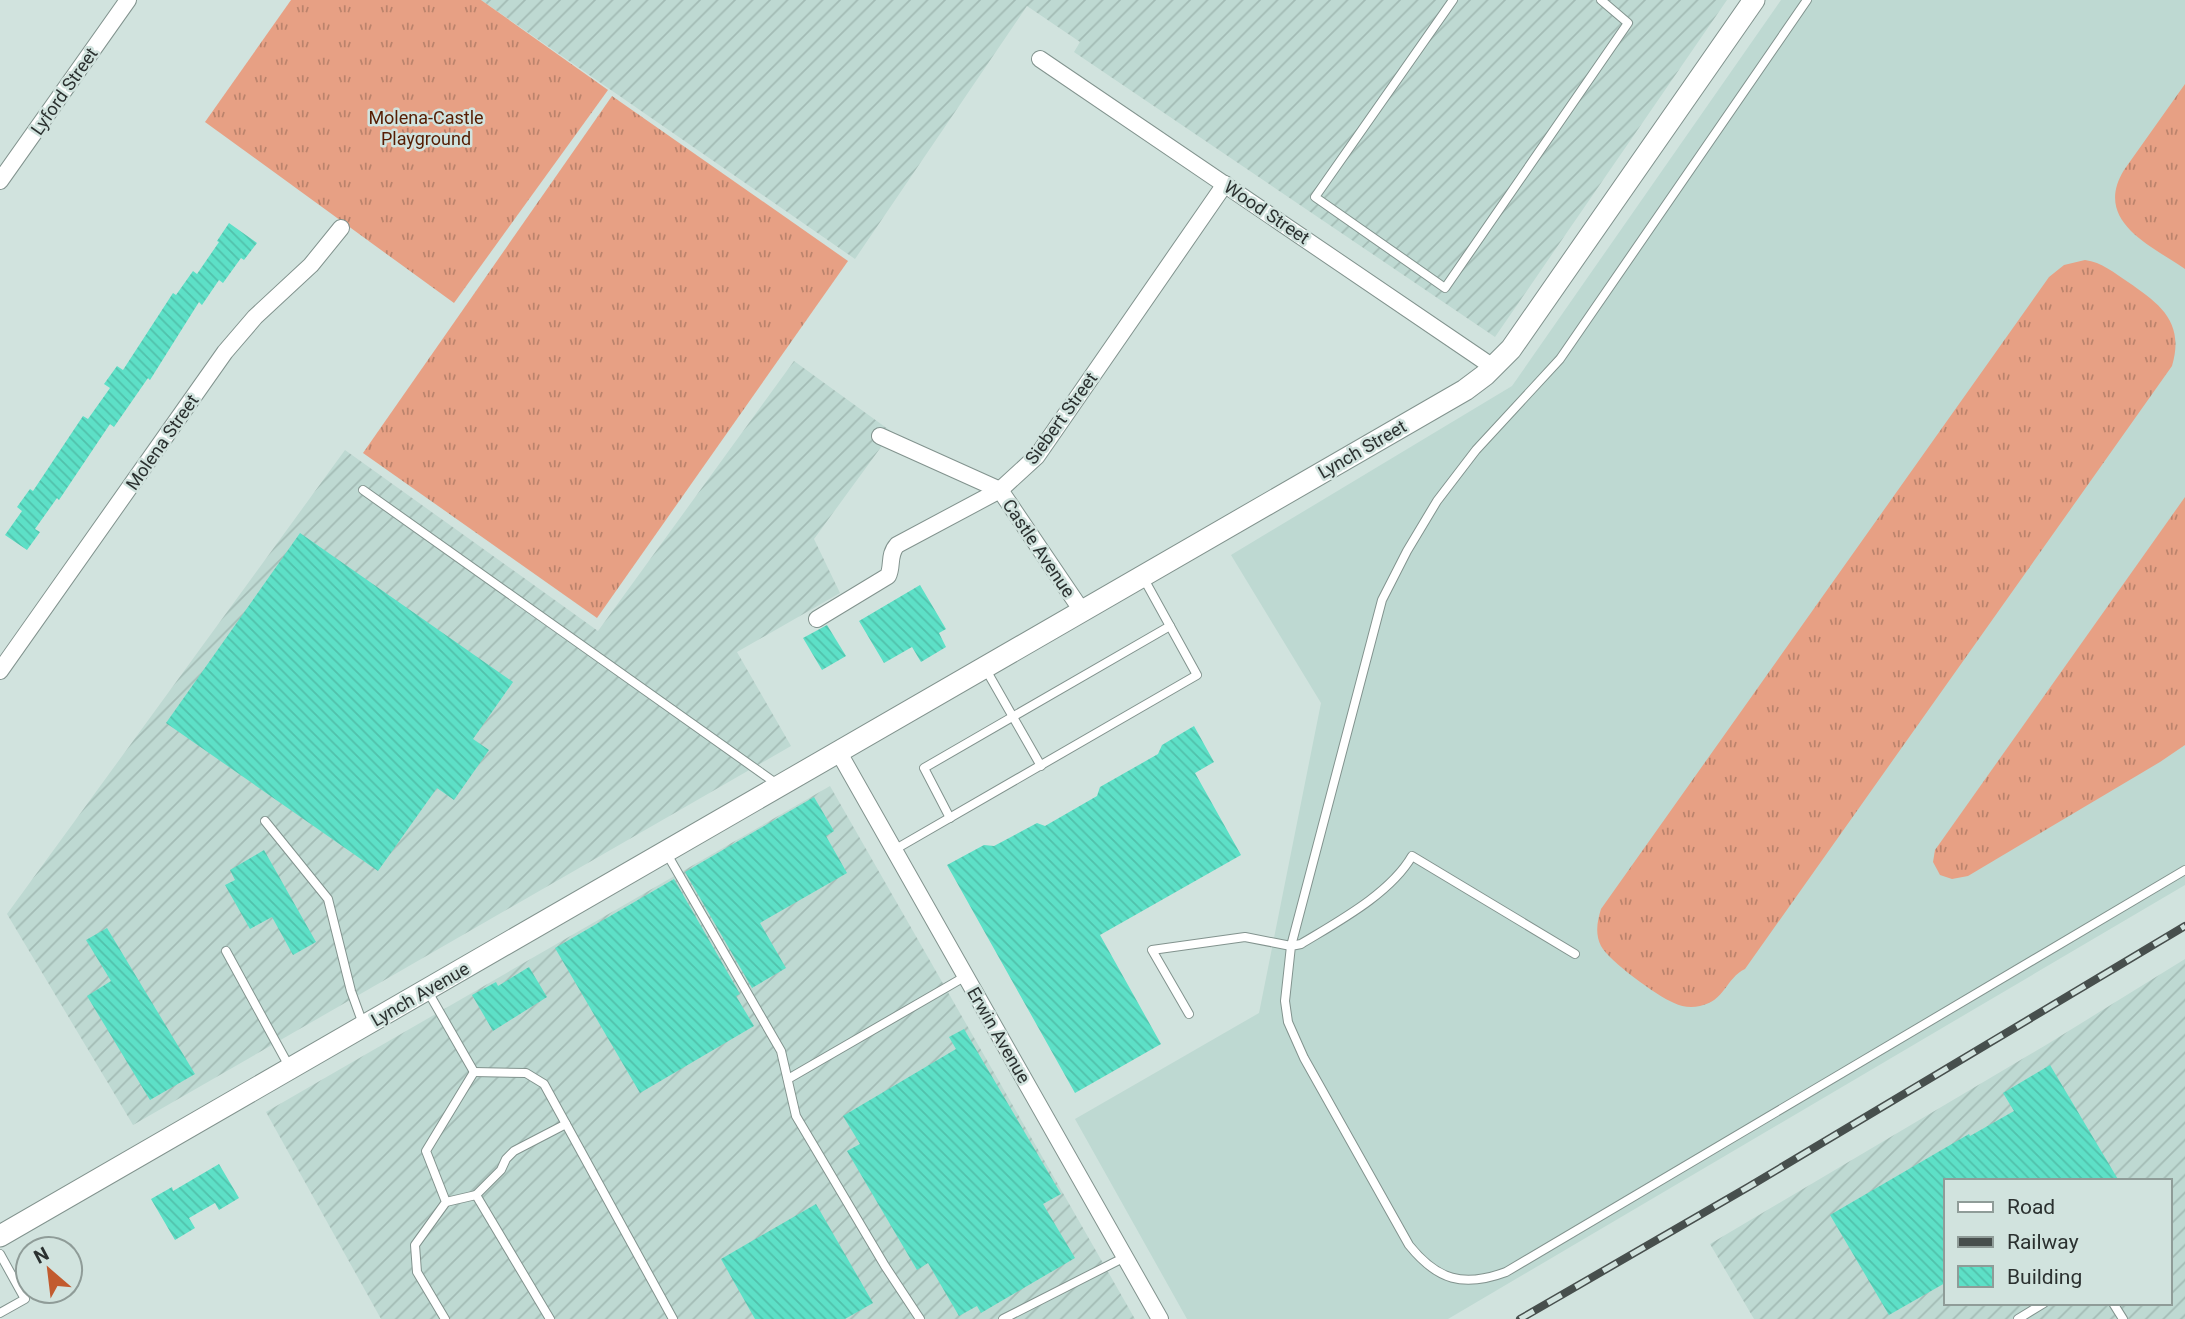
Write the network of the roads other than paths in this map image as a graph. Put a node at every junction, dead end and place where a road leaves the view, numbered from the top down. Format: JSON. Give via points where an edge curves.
{"nodes":[{"id":1,"x":128,"y":0,"type":"edge"},
{"id":2,"x":1453,"y":0,"type":"edge"},
{"id":3,"x":1601,"y":0,"type":"edge"},
{"id":4,"x":1754,"y":0,"type":"edge"},
{"id":5,"x":1807,"y":0,"type":"edge"},
{"id":6,"x":1040,"y":59,"type":"dead end"},
{"id":7,"x":0,"y":181,"type":"edge"},
{"id":8,"x":1225,"y":184,"type":"junction"},
{"id":9,"x":341,"y":228,"type":"dead end"},
{"id":10,"x":1493,"y":367,"type":"junction"},
{"id":11,"x":880,"y":436,"type":"dead end"},
{"id":12,"x":363,"y":490,"type":"dead end"},
{"id":13,"x":1000,"y":490,"type":"junction"},
{"id":14,"x":1142,"y":575,"type":"junction"},
{"id":15,"x":1082,"y":611,"type":"junction"},
{"id":16,"x":817,"y":620,"type":"dead end"},
{"id":17,"x":1170,"y":625,"type":"junction"},
{"id":18,"x":984,"y":667,"type":"junction"},
{"id":19,"x":0,"y":671,"type":"edge"},
{"id":20,"x":1012,"y":717,"type":"junction"},
{"id":21,"x":838,"y":751,"type":"junction"},
{"id":22,"x":1041,"y":766,"type":"junction"},
{"id":23,"x":779,"y":786,"type":"junction"},
{"id":24,"x":950,"y":818,"type":"junction"},
{"id":25,"x":265,"y":821,"type":"dead end"},
{"id":26,"x":894,"y":850,"type":"junction"},
{"id":27,"x":666,"y":851,"type":"junction"},
{"id":28,"x":2185,"y":870,"type":"edge"},
{"id":29,"x":1291,"y":946,"type":"junction"},
{"id":30,"x":226,"y":951,"type":"dead end"},
{"id":31,"x":1575,"y":954,"type":"dead end"},
{"id":32,"x":966,"y":976,"type":"junction"},
{"id":33,"x":427,"y":990,"type":"junction"},
{"id":34,"x":1189,"y":1014,"type":"dead end"},
{"id":35,"x":364,"y":1027,"type":"junction"},
{"id":36,"x":290,"y":1068,"type":"junction"},
{"id":37,"x":474,"y":1072,"type":"junction"},
{"id":38,"x":788,"y":1079,"type":"junction"},
{"id":39,"x":566,"y":1124,"type":"junction"},
{"id":40,"x":476,"y":1195,"type":"junction"},
{"id":41,"x":446,"y":1202,"type":"junction"},
{"id":42,"x":0,"y":1236,"type":"edge"},
{"id":43,"x":0,"y":1254,"type":"edge"},
{"id":44,"x":1125,"y":1257,"type":"junction"},
{"id":45,"x":2041,"y":1305,"type":"edge"},
{"id":46,"x":0,"y":1313,"type":"edge"},
{"id":47,"x":445,"y":1319,"type":"edge"},
{"id":48,"x":550,"y":1319,"type":"edge"},
{"id":49,"x":673,"y":1319,"type":"edge"},
{"id":50,"x":920,"y":1319,"type":"edge"},
{"id":51,"x":1003,"y":1319,"type":"edge"},
{"id":52,"x":1160,"y":1319,"type":"edge"},
{"id":53,"x":2018,"y":1319,"type":"edge"}],
"edges":[{"from":1,"to":7,"type":"street","name":"Lyford Street"},
{"from":2,"to":3,"type":"lane","via":[[1315,197],[1445,288],[1628,23]]},
{"from":4,"to":10,"type":"street","name":"Lynch Street","via":[[1511,349]]},
{"from":5,"to":29,"type":"lane","via":[[1560,359],[1476,450],[1407,551],[1382,600]]},
{"from":6,"to":8,"type":"street","name":"Wood Street"},
{"from":8,"to":10,"type":"street","name":"Wood Street"},
{"from":8,"to":13,"type":"street","name":"Siebert Street","via":[[1037,456]]},
{"from":9,"to":19,"type":"street","name":"Molena Street","via":[[225,352]]},
{"from":10,"to":14,"type":"street","name":"Lynch Street","via":[[1465,390]]},
{"from":11,"to":13,"type":"street","name":"Castle Avenue"},
{"from":12,"to":23,"type":"lane"},
{"from":13,"to":15,"type":"street","name":"Castle Avenue"},
{"from":13,"to":16,"type":"street","name":"Siebert Street","via":[[897,545],[888,576]]},
{"from":14,"to":15,"type":"street","name":"Lynch Street"},
{"from":14,"to":17,"type":"lane"},
{"from":15,"to":18,"type":"street","name":"Lynch Street"},
{"from":17,"to":20,"type":"lane"},
{"from":17,"to":22,"type":"lane","via":[[1197,675]]},
{"from":18,"to":20,"type":"lane"},
{"from":18,"to":21,"type":"street","name":"Lynch Street"},
{"from":20,"to":22,"type":"lane"},
{"from":20,"to":24,"type":"lane","via":[[924,768]]},
{"from":21,"to":23,"type":"street","name":"Lynch Avenue"},
{"from":21,"to":26,"type":"street","name":"Erwin Avenue"},
{"from":22,"to":24,"type":"lane"},
{"from":23,"to":27,"type":"street","name":"Lynch Avenue"},
{"from":24,"to":26,"type":"lane"},
{"from":25,"to":35,"type":"lane","via":[[328,899]]},
{"from":26,"to":32,"type":"street","name":"Erwin Avenue"},
{"from":27,"to":33,"type":"street","name":"Lynch Avenue"},
{"from":27,"to":38,"type":"lane","via":[[782,1051]]},
{"from":28,"to":29,"type":"lane","via":[[1506,1272],[1466,1280],[1448,1278],[1424,1264],[1409,1245],[1304,1058],[1288,1022],[1285,1001]]},
{"from":29,"to":31,"type":"lane","via":[[1355,910],[1394,880],[1412,856]]},
{"from":29,"to":34,"type":"lane","via":[[1245,937],[1152,950]]},
{"from":30,"to":36,"type":"lane"},
{"from":32,"to":38,"type":"lane"},
{"from":32,"to":44,"type":"street","name":"Erwin Avenue"},
{"from":33,"to":35,"type":"street","name":"Lynch Avenue"},
{"from":33,"to":37,"type":"lane"},
{"from":35,"to":36,"type":"street","name":"Lynch Avenue"},
{"from":36,"to":42,"type":"street","name":"Lynch Avenue"},
{"from":37,"to":39,"type":"lane","via":[[526,1073],[544,1084]]},
{"from":37,"to":41,"type":"lane","via":[[426,1151]]},
{"from":38,"to":50,"type":"lane","via":[[796,1116]]},
{"from":39,"to":40,"type":"lane","via":[[514,1151]]},
{"from":39,"to":49,"type":"lane"},
{"from":40,"to":41,"type":"lane"},
{"from":40,"to":48,"type":"lane"},
{"from":41,"to":47,"type":"lane","via":[[415,1245],[417,1272]]},
{"from":43,"to":46,"type":"lane","via":[[25,1299]]},
{"from":44,"to":51,"type":"lane"},
{"from":44,"to":52,"type":"street","name":"Erwin Avenue"},
{"from":45,"to":53,"type":"lane"}]}
